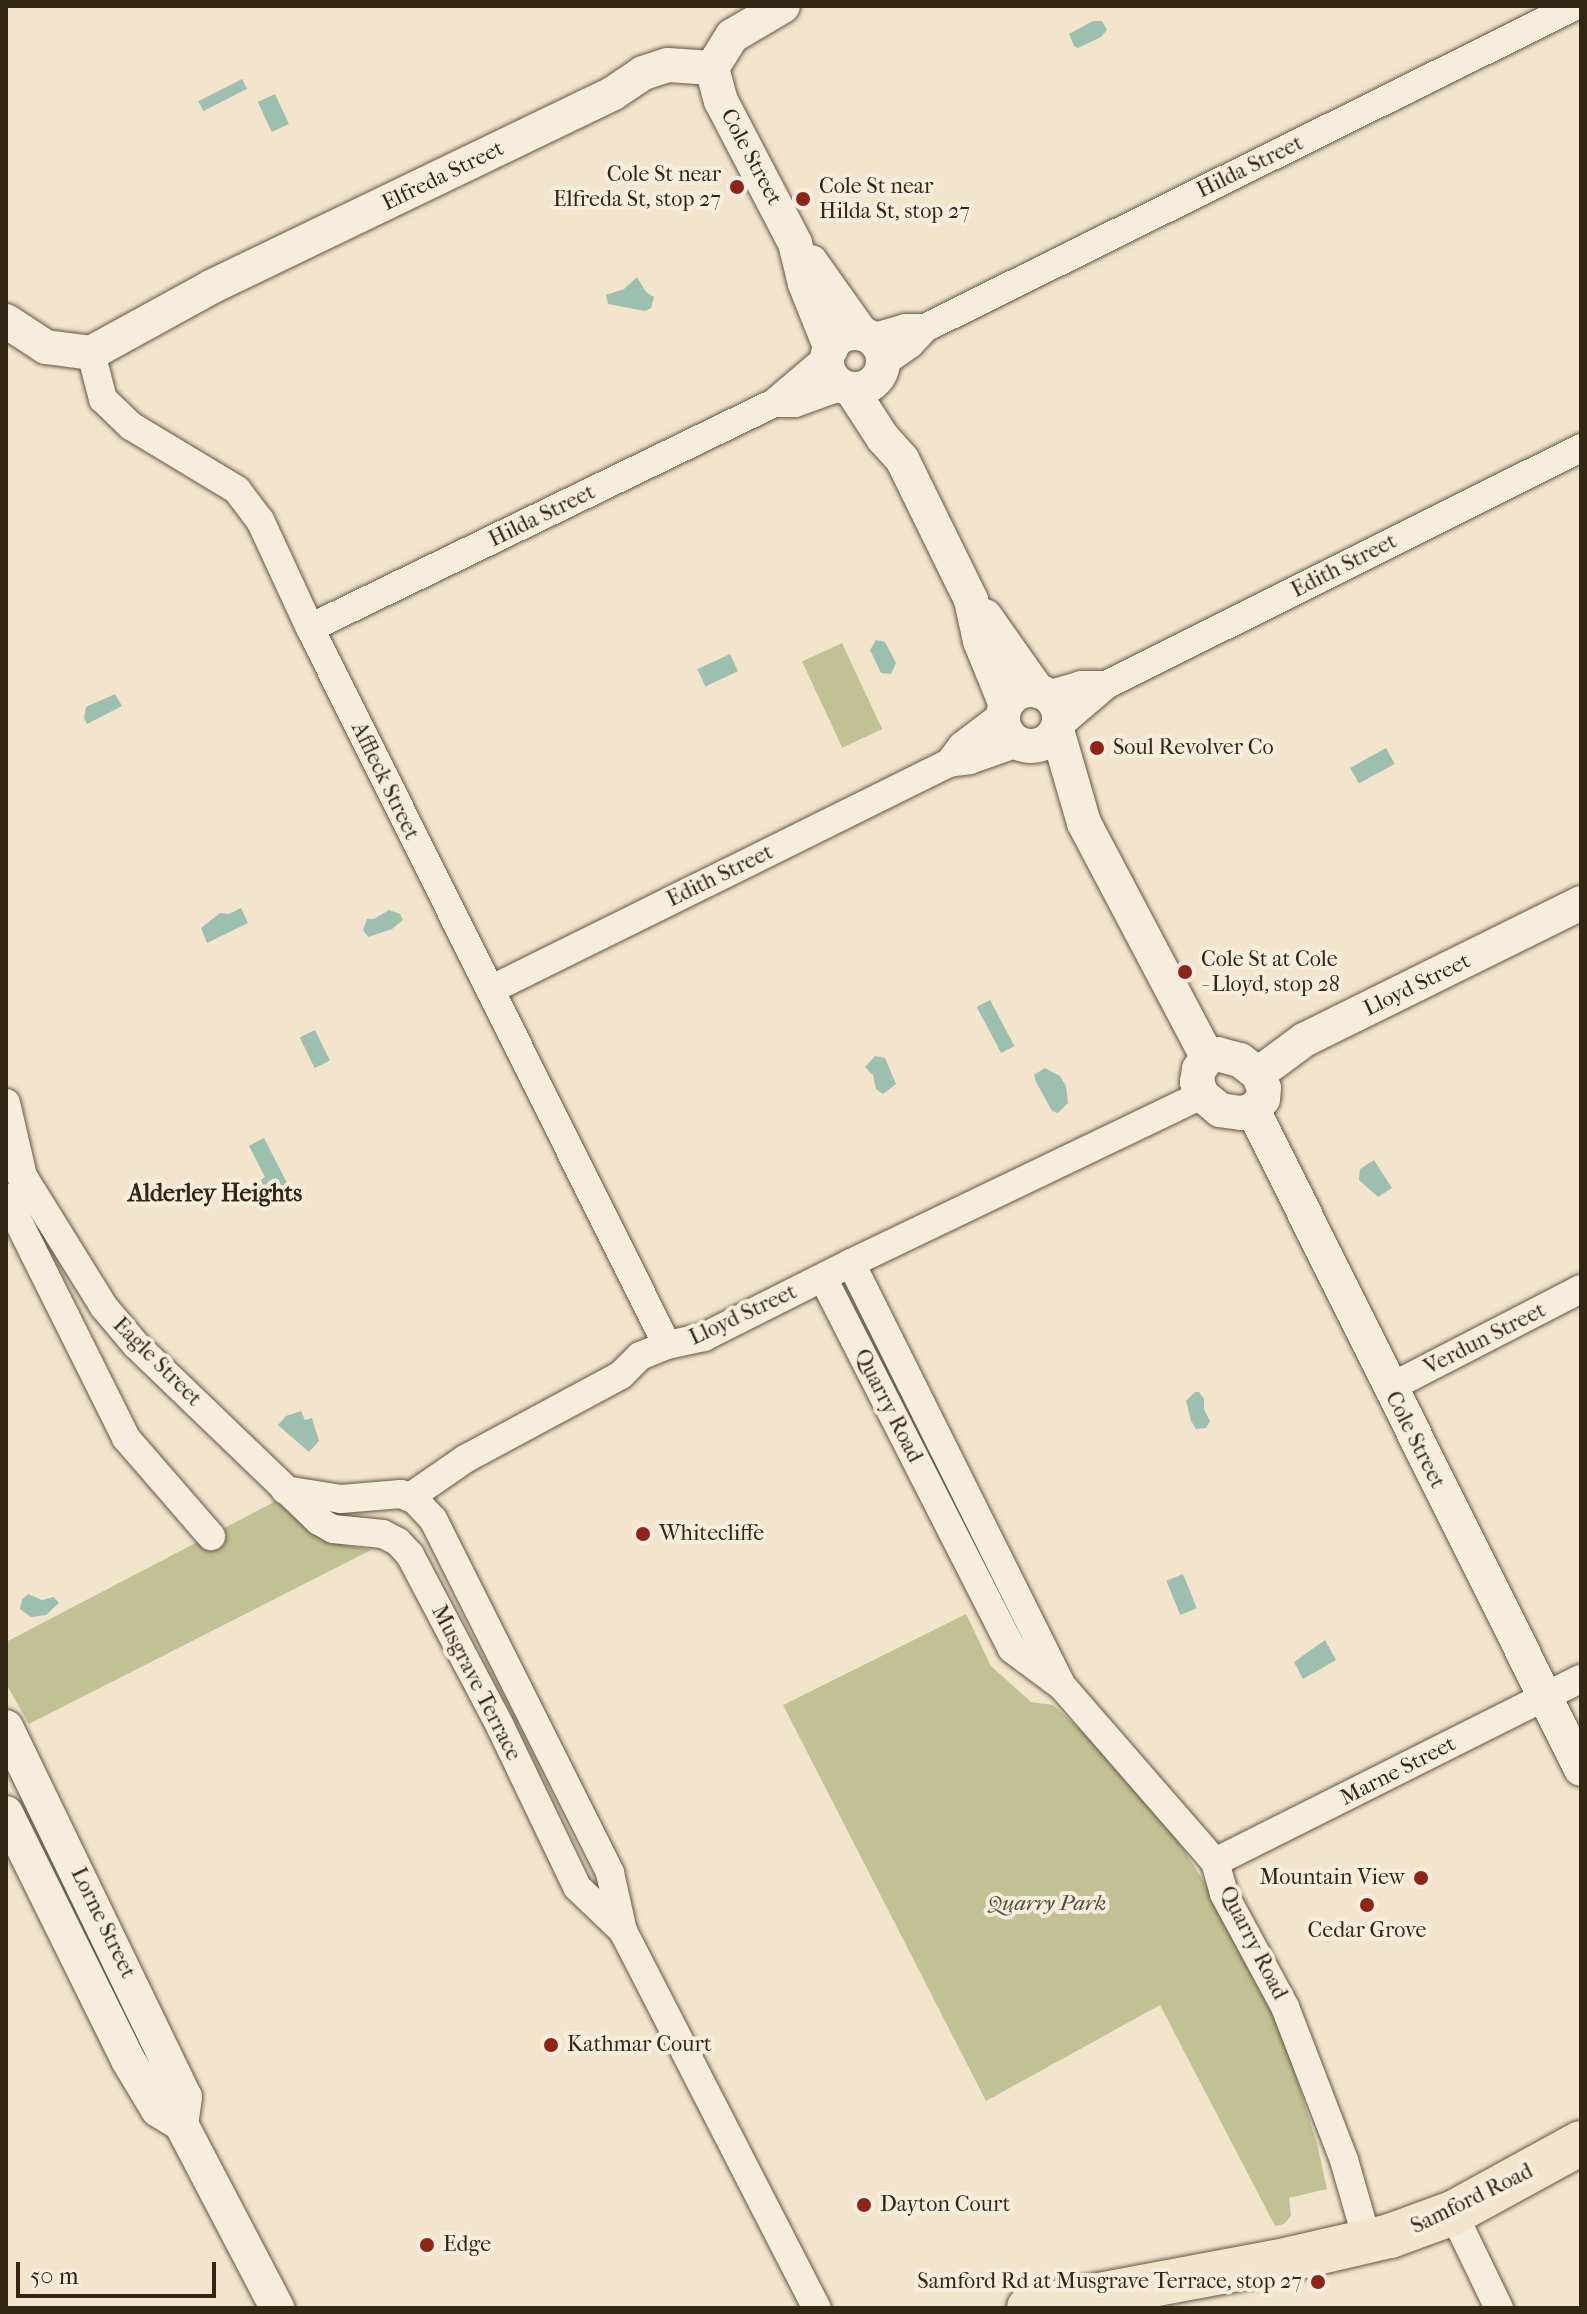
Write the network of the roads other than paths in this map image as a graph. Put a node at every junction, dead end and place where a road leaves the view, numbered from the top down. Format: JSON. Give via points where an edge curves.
{"nodes":[{"id":1,"x":783,"y":6,"type":"edge"},
{"id":2,"x":1575,"y":6,"type":"edge"},
{"id":3,"x":712,"y":68,"type":"junction"},
{"id":4,"x":795,"y":243,"type":"junction"},
{"id":5,"x":6,"y":321,"type":"edge"},
{"id":6,"x":874,"y":352,"type":"junction"},
{"id":7,"x":91,"y":353,"type":"junction"},
{"id":8,"x":838,"y":370,"type":"junction"},
{"id":9,"x":1581,"y":448,"type":"edge"},
{"id":10,"x":902,"y":459,"type":"junction"},
{"id":11,"x":971,"y":600,"type":"junction"},
{"id":12,"x":310,"y":628,"type":"junction"},
{"id":13,"x":1050,"y":710,"type":"junction"},
{"id":14,"x":1013,"y":727,"type":"junction"},
{"id":15,"x":1084,"y":823,"type":"junction"},
{"id":16,"x":1581,"y":903,"type":"edge"},
{"id":17,"x":490,"y":990,"type":"junction"},
{"id":18,"x":1208,"y":1058,"type":"junction"},
{"id":19,"x":1258,"y":1074,"type":"junction"},
{"id":20,"x":1202,"y":1095,"type":"junction"},
{"id":21,"x":6,"y":1103,"type":"edge"},
{"id":22,"x":1253,"y":1110,"type":"junction"},
{"id":23,"x":12,"y":1178,"type":"edge"},
{"id":24,"x":851,"y":1263,"type":"junction"},
{"id":25,"x":823,"y":1278,"type":"junction"},
{"id":26,"x":1581,"y":1289,"type":"edge"},
{"id":27,"x":667,"y":1345,"type":"junction"},
{"id":28,"x":1389,"y":1388,"type":"junction"},
{"id":29,"x":285,"y":1490,"type":"junction"},
{"id":30,"x":410,"y":1497,"type":"junction"},
{"id":31,"x":211,"y":1536,"type":"dead end"},
{"id":32,"x":1581,"y":1679,"type":"edge"},
{"id":33,"x":1062,"y":1686,"type":"junction"},
{"id":34,"x":1545,"y":1697,"type":"junction"},
{"id":35,"x":6,"y":1727,"type":"edge"},
{"id":36,"x":1581,"y":1769,"type":"edge"},
{"id":37,"x":6,"y":1813,"type":"edge"},
{"id":38,"x":1215,"y":1862,"type":"junction"},
{"id":39,"x":623,"y":1931,"type":"junction"},
{"id":40,"x":181,"y":2124,"type":"junction"},
{"id":41,"x":1581,"y":2143,"type":"edge"},
{"id":42,"x":1453,"y":2213,"type":"junction"},
{"id":43,"x":1368,"y":2243,"type":"junction"},
{"id":44,"x":1126,"y":2298,"type":"edge"},
{"id":45,"x":277,"y":2308,"type":"edge"},
{"id":46,"x":817,"y":2308,"type":"edge"},
{"id":47,"x":1029,"y":2308,"type":"edge"},
{"id":48,"x":1499,"y":2308,"type":"edge"}],
"edges":[{"from":1,"to":3,"type":"street","via":[[732,36]]},
{"from":2,"to":6,"type":"street","name":"Hilda Street","via":[[925,328],[905,328]]},
{"from":3,"to":4,"type":"street","name":"Cole Street","via":[[721,101]]},
{"from":3,"to":7,"type":"street","name":"Elfreda Street","via":[[670,65],[643,73],[612,94],[213,286]]},
{"from":4,"to":6,"type":"street","name":"Cole Street"},
{"from":4,"to":8,"type":"street","name":"Cole Street"},
{"from":5,"to":7,"type":"street","via":[[46,347]]},
{"from":6,"to":8,"type":"street","via":[[868,386]]},
{"from":6,"to":8,"type":"street","via":[[843,336]]},
{"from":6,"to":10,"type":"street","name":"Cole Street","via":[[900,429]]},
{"from":7,"to":12,"type":"street","name":"Affleck Street","via":[[103,399],[131,426],[237,490],[260,520]]},
{"from":8,"to":10,"type":"street","name":"Cole Street"},
{"from":8,"to":12,"type":"street","name":"Hilda Street","via":[[795,403],[774,403]]},
{"from":9,"to":13,"type":"street","name":"Edith Street","via":[[1106,685],[1081,685]]},
{"from":10,"to":11,"type":"street","name":"Cole Street"},
{"from":11,"to":13,"type":"street","name":"Cole Street"},
{"from":11,"to":14,"type":"street","name":"Cole Street","via":[[980,641]]},
{"from":12,"to":17,"type":"street","name":"Affleck Street"},
{"from":13,"to":14,"type":"street","via":[[1043,743]]},
{"from":13,"to":14,"type":"street","via":[[1019,693]]},
{"from":13,"to":15,"type":"street","name":"Cole Street"},
{"from":14,"to":15,"type":"street","name":"Cole Street"},
{"from":14,"to":17,"type":"street","name":"Edith Street","via":[[970,760],[949,763]]},
{"from":15,"to":18,"type":"street","name":"Cole Street"},
{"from":16,"to":19,"type":"street","name":"Lloyd Street","via":[[1304,1040]]},
{"from":17,"to":27,"type":"street","name":"Affleck Street"},
{"from":18,"to":19,"type":"street","via":[[1229,1055]]},
{"from":18,"to":20,"type":"street","via":[[1199,1069]]},
{"from":19,"to":22,"type":"street","via":[[1263,1099]]},
{"from":20,"to":22,"type":"street","via":[[1220,1110]]},
{"from":20,"to":24,"type":"street","name":"Lloyd Street"},
{"from":21,"to":23,"type":"street","name":"Eagle Street"},
{"from":22,"to":28,"type":"street","name":"Cole Street"},
{"from":23,"to":29,"type":"street","name":"Eagle Street","via":[[117,1324]]},
{"from":23,"to":31,"type":"street","name":"Eagle Street","via":[[126,1438]]},
{"from":24,"to":25,"type":"street","name":"Lloyd Street"},
{"from":24,"to":33,"type":"street","name":"Quarry Road"},
{"from":25,"to":27,"type":"street","name":"Lloyd Street","via":[[704,1337]]},
{"from":25,"to":33,"type":"street","name":"Quarry Road","via":[[1012,1649]]},
{"from":26,"to":28,"type":"street","name":"Verdun Street"},
{"from":27,"to":30,"type":"street","name":"Lloyd Street","via":[[454,1465]]},
{"from":28,"to":34,"type":"street","name":"Cole Street"},
{"from":29,"to":30,"type":"street","via":[[341,1499]]},
{"from":29,"to":39,"type":"street","name":"Musgrave Terrace","via":[[326,1526],[383,1534],[410,1555],[577,1887]]},
{"from":30,"to":39,"type":"street","name":"Musgrave Terrace","via":[[439,1530],[610,1873]]},
{"from":32,"to":34,"type":"street","name":"Marne Street"},
{"from":33,"to":38,"type":"street","name":"Quarry Road"},
{"from":34,"to":36,"type":"street","name":"Cole Street"},
{"from":34,"to":38,"type":"street","name":"Marne Street"},
{"from":35,"to":40,"type":"street","name":"Lorne Street","via":[[185,2097]]},
{"from":37,"to":40,"type":"street","name":"Lorne Street","via":[[128,2060],[158,2110]]},
{"from":38,"to":43,"type":"street","name":"Quarry Road","via":[[1224,1894],[1285,2007],[1344,2160]]},
{"from":39,"to":46,"type":"street","name":"Musgrave Terrace"},
{"from":40,"to":45,"type":"street","name":"Lorne Street"},
{"from":41,"to":42,"type":"main road","name":"Samford Road"},
{"from":42,"to":43,"type":"main road","name":"Samford Road"},
{"from":42,"to":48,"type":"street"},
{"from":43,"to":44,"type":"main road","name":"Samford Road"},
{"from":44,"to":47,"type":"main road","name":"Samford Road"}]}
